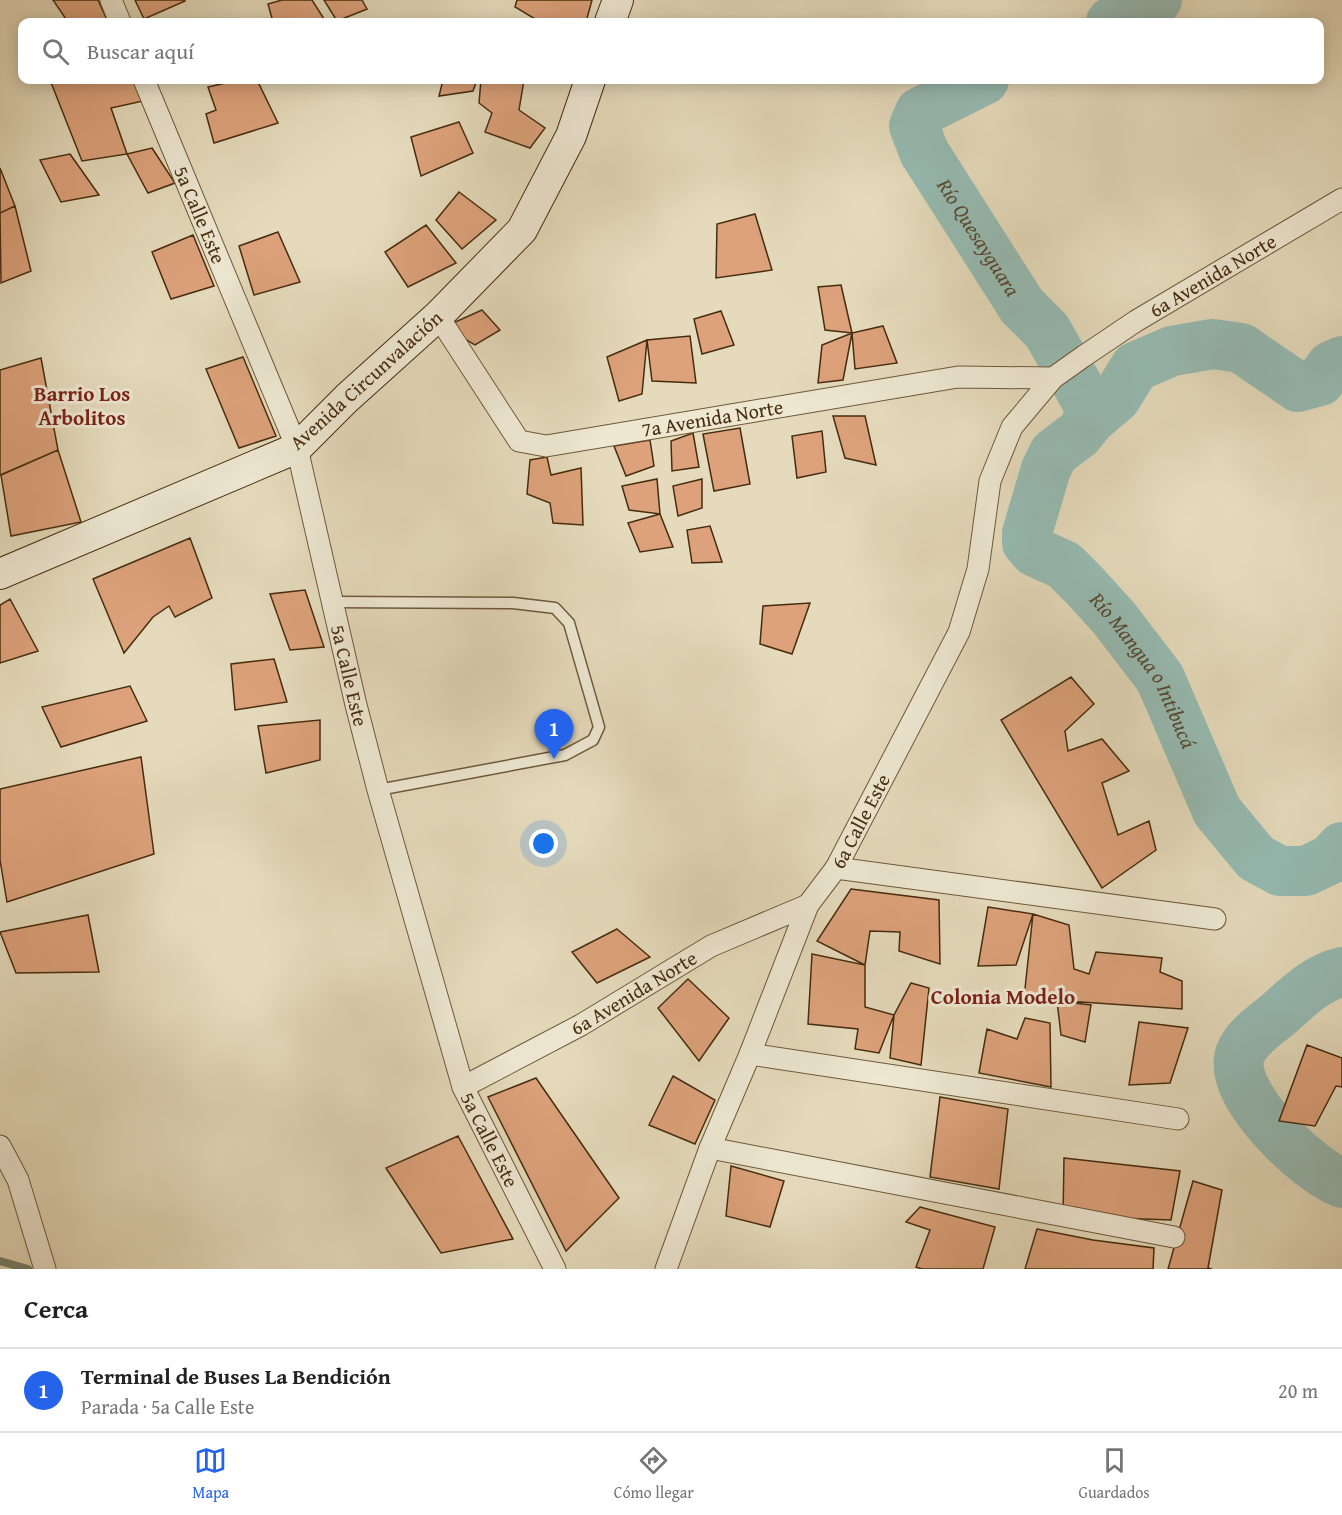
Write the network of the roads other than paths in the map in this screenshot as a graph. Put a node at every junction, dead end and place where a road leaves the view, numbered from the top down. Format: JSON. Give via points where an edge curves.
{"nodes":[{"id":1,"x":111,"y":0,"type":"edge"},
{"id":2,"x":618,"y":0,"type":"edge"},
{"id":3,"x":118,"y":18,"type":"edge"},
{"id":4,"x":611,"y":18,"type":"edge"},
{"id":5,"x":146,"y":84,"type":"edge"},
{"id":6,"x":589,"y":84,"type":"edge"},
{"id":7,"x":1342,"y":199,"type":"edge"},
{"id":8,"x":438,"y":316,"type":"junction"},
{"id":9,"x":1053,"y":378,"type":"junction"},
{"id":10,"x":297,"y":448,"type":"junction"},
{"id":11,"x":0,"y":574,"type":"edge"},
{"id":12,"x":332,"y":602,"type":"junction"},
{"id":13,"x":378,"y":790,"type":"junction"},
{"id":14,"x":836,"y":868,"type":"junction"},
{"id":15,"x":808,"y":905,"type":"junction"},
{"id":16,"x":1215,"y":919,"type":"dead end"},
{"id":17,"x":750,"y":1054,"type":"junction"},
{"id":18,"x":463,"y":1087,"type":"junction"},
{"id":19,"x":1178,"y":1119,"type":"dead end"},
{"id":20,"x":0,"y":1146,"type":"edge"},
{"id":21,"x":710,"y":1148,"type":"junction"},
{"id":22,"x":1173,"y":1237,"type":"dead end"},
{"id":23,"x":42,"y":1259,"type":"edge"},
{"id":24,"x":555,"y":1269,"type":"edge"},
{"id":25,"x":666,"y":1269,"type":"edge"}],
"edges":[{"from":1,"to":3,"type":"street"},
{"from":2,"to":4,"type":"street"},
{"from":5,"to":10,"type":"street","name":"5a Calle Este"},
{"from":6,"to":8,"type":"street","name":"Avenida Circunvalación","via":[[571,136],[522,230]]},
{"from":7,"to":9,"type":"street","name":"6a Avenida Norte","via":[[1136,321]]},
{"from":8,"to":9,"type":"street","name":"7a Avenida Norte","via":[[519,441],[546,446],[958,378]]},
{"from":8,"to":10,"type":"street","name":"Avenida Circunvalación"},
{"from":9,"to":14,"type":"street","name":"6a Calle Este","via":[[1012,427],[990,482],[978,569],[959,632]]},
{"from":10,"to":11,"type":"street","name":"Avenida Circunvalación"},
{"from":10,"to":12,"type":"street","name":"5a Calle Este"},
{"from":12,"to":13,"type":"street","name":"5a Calle Este"},
{"from":12,"to":13,"type":"lane","via":[[513,603],[555,608],[569,623],[599,727],[593,740],[565,755]]},
{"from":13,"to":18,"type":"street","name":"5a Calle Este"},
{"from":14,"to":15,"type":"street","name":"6a Calle Este"},
{"from":14,"to":16,"type":"street"},
{"from":15,"to":17,"type":"street","name":"6a Calle Este"},
{"from":15,"to":18,"type":"street","name":"6a Avenida Norte","via":[[711,946],[581,1025]]},
{"from":17,"to":19,"type":"street"},
{"from":17,"to":21,"type":"street","name":"6a Calle Este"},
{"from":18,"to":24,"type":"street","name":"5a Calle Este"},
{"from":20,"to":23,"type":"street","via":[[18,1180]]},
{"from":21,"to":22,"type":"street"},
{"from":21,"to":25,"type":"street","name":"6a Calle Este"}]}
